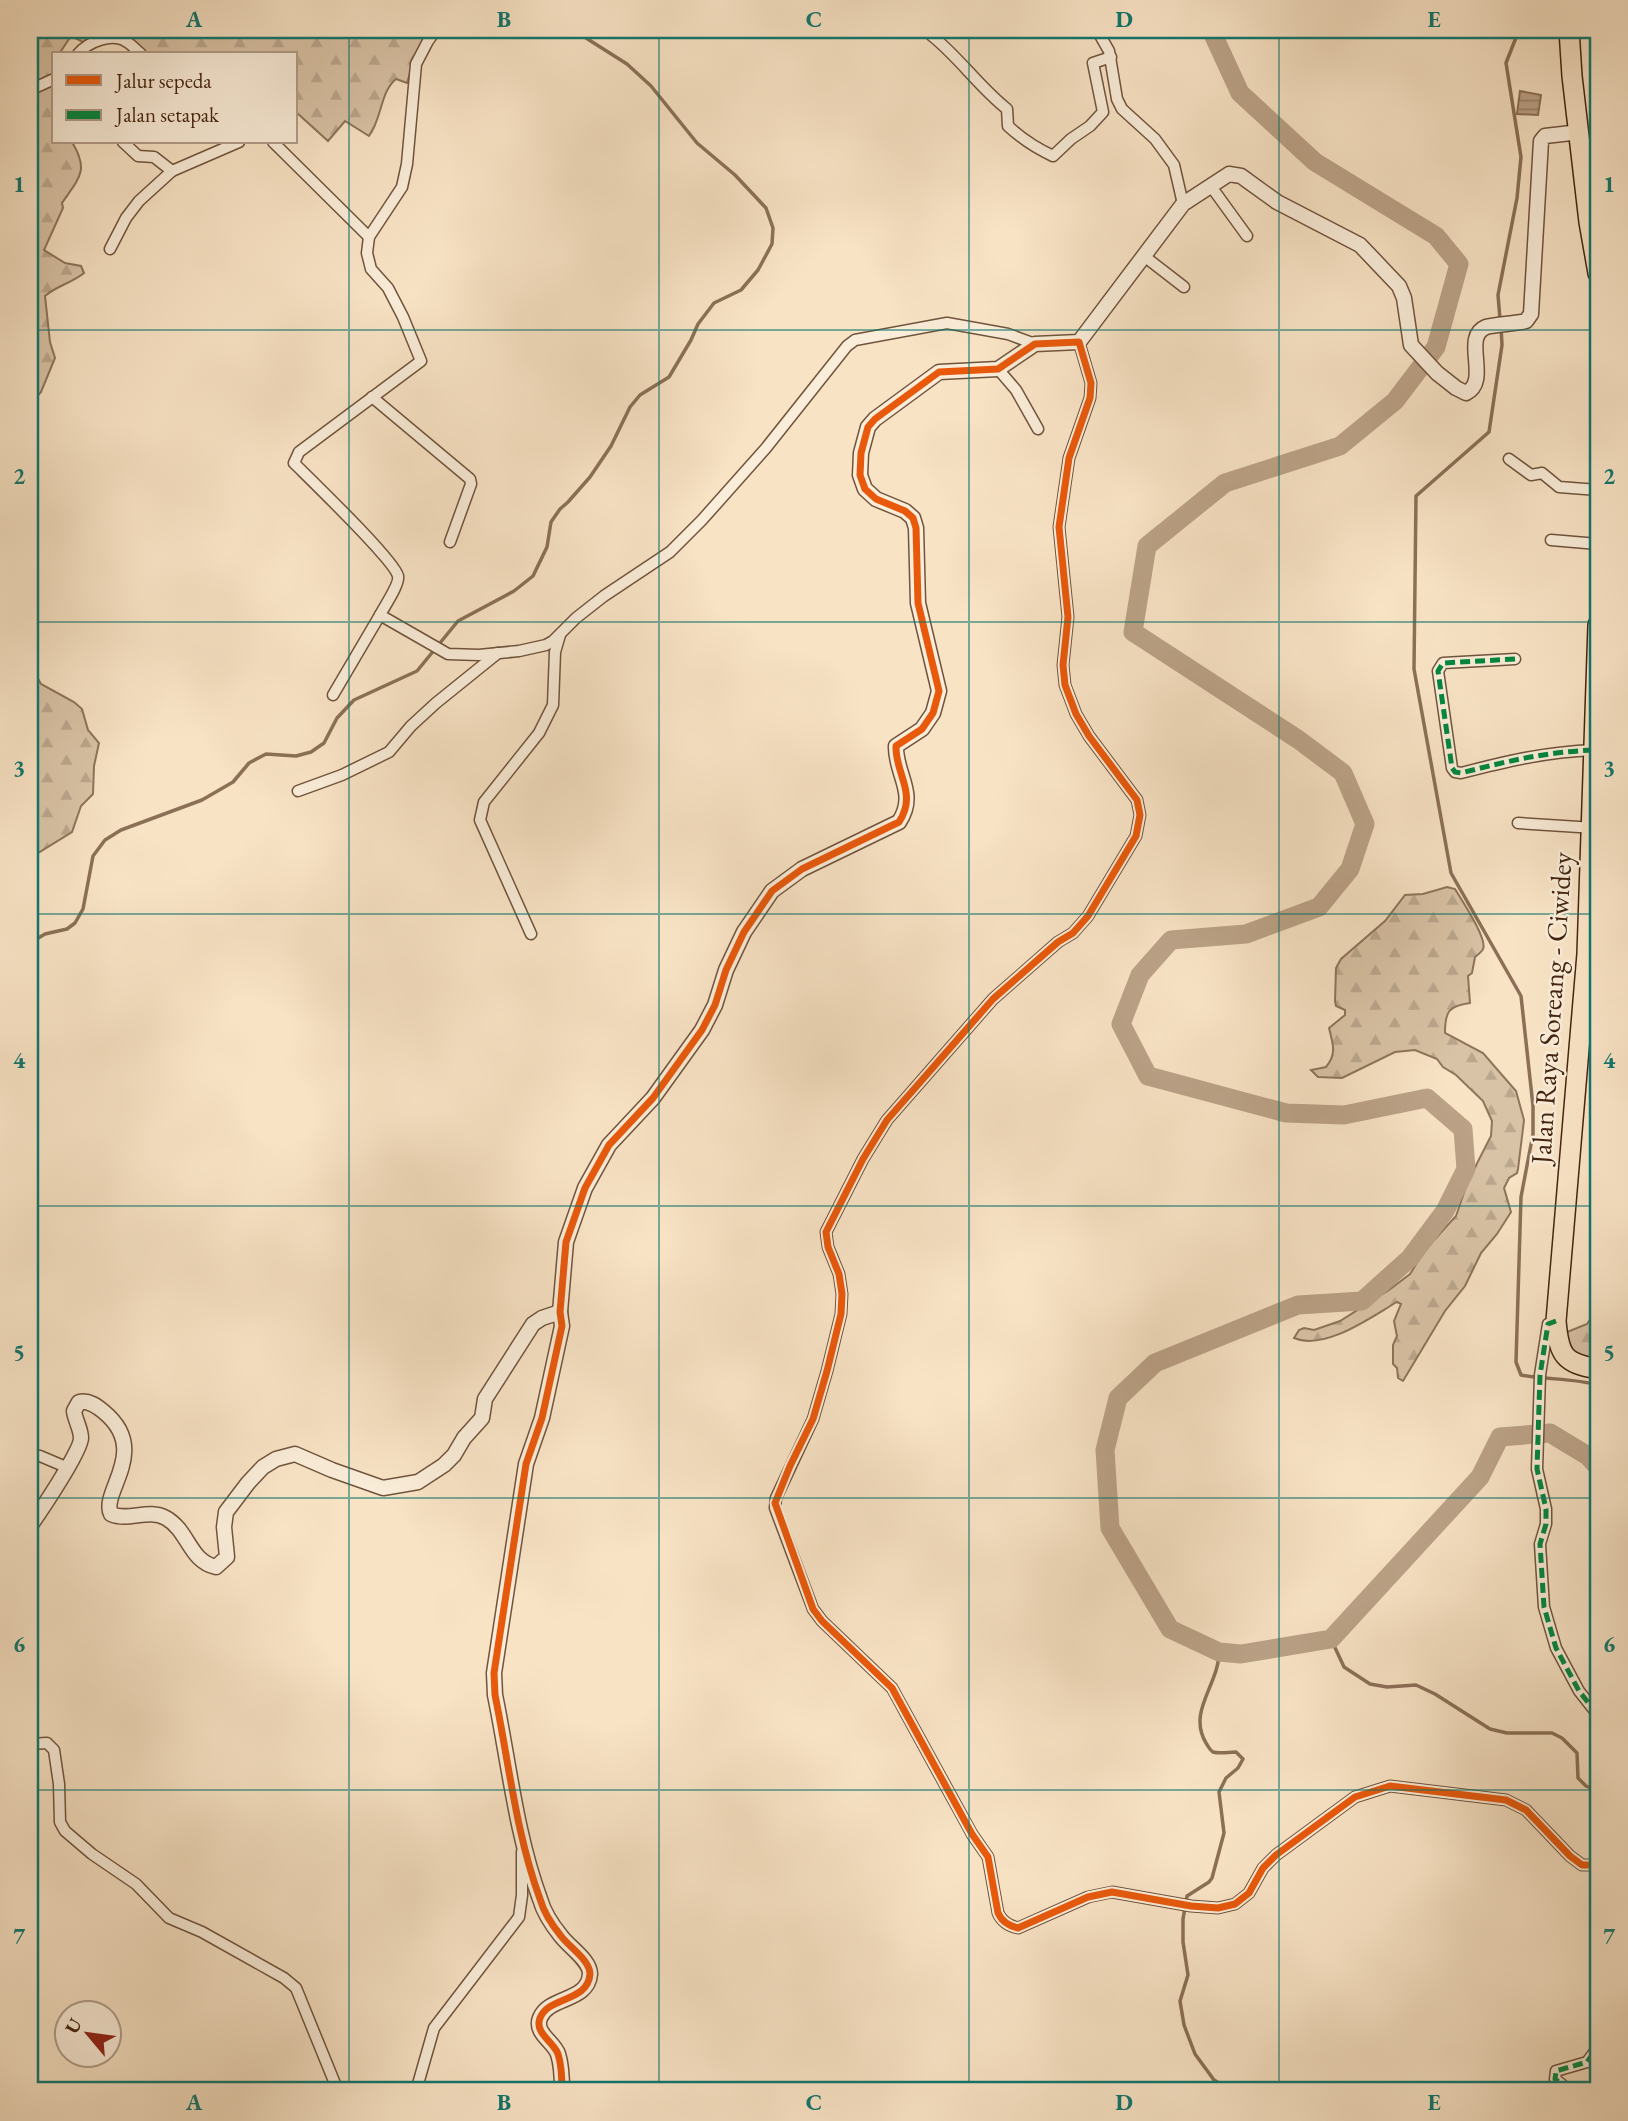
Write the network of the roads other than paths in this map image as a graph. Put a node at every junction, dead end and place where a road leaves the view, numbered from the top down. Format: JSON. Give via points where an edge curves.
{"nodes":[{"id":1,"x":436,"y":30,"type":"edge"},
{"id":2,"x":1097,"y":30,"type":"edge"},
{"id":3,"x":1569,"y":30,"type":"edge"},
{"id":4,"x":931,"y":35,"type":"dead end"},
{"id":5,"x":80,"y":52,"type":"edge"},
{"id":6,"x":139,"y":52,"type":"edge"},
{"id":7,"x":1111,"y":57,"type":"junction"},
{"id":8,"x":52,"y":80,"type":"edge"},
{"id":9,"x":30,"y":90,"type":"edge"},
{"id":10,"x":1580,"y":132,"type":"junction"},
{"id":11,"x":125,"y":144,"type":"edge"},
{"id":12,"x":234,"y":144,"type":"edge"},
{"id":13,"x":275,"y":144,"type":"edge"},
{"id":14,"x":172,"y":171,"type":"junction"},
{"id":15,"x":1210,"y":185,"type":"junction"},
{"id":16,"x":1183,"y":204,"type":"junction"},
{"id":17,"x":1247,"y":236,"type":"dead end"},
{"id":18,"x":369,"y":237,"type":"junction"},
{"id":19,"x":110,"y":249,"type":"dead end"},
{"id":20,"x":1144,"y":256,"type":"junction"},
{"id":21,"x":1598,"y":273,"type":"edge"},
{"id":22,"x":1184,"y":286,"type":"dead end"},
{"id":23,"x":1079,"y":342,"type":"junction"},
{"id":24,"x":1035,"y":344,"type":"junction"},
{"id":25,"x":998,"y":369,"type":"junction"},
{"id":26,"x":372,"y":397,"type":"junction"},
{"id":27,"x":1038,"y":429,"type":"dead end"},
{"id":28,"x":1509,"y":459,"type":"dead end"},
{"id":29,"x":1598,"y":490,"type":"edge"},
{"id":30,"x":1551,"y":540,"type":"dead end"},
{"id":31,"x":450,"y":542,"type":"dead end"},
{"id":32,"x":1598,"y":544,"type":"edge"},
{"id":33,"x":380,"y":615,"type":"junction"},
{"id":34,"x":1598,"y":625,"type":"edge"},
{"id":35,"x":561,"y":632,"type":"junction"},
{"id":36,"x":498,"y":653,"type":"junction"},
{"id":37,"x":1515,"y":659,"type":"dead end"},
{"id":38,"x":333,"y":695,"type":"dead end"},
{"id":39,"x":1594,"y":750,"type":"junction"},
{"id":40,"x":298,"y":791,"type":"dead end"},
{"id":41,"x":1518,"y":823,"type":"dead end"},
{"id":42,"x":1595,"y":828,"type":"edge"},
{"id":43,"x":531,"y":934,"type":"dead end"},
{"id":44,"x":560,"y":1312,"type":"junction"},
{"id":45,"x":1556,"y":1321,"type":"junction"},
{"id":46,"x":1598,"y":1369,"type":"edge"},
{"id":47,"x":30,"y":1455,"type":"edge"},
{"id":48,"x":66,"y":1467,"type":"junction"},
{"id":49,"x":30,"y":1526,"type":"edge"},
{"id":50,"x":1598,"y":1715,"type":"edge"},
{"id":51,"x":30,"y":1744,"type":"edge"},
{"id":52,"x":522,"y":1842,"type":"junction"},
{"id":53,"x":1598,"y":1861,"type":"edge"},
{"id":54,"x":1598,"y":2047,"type":"edge"},
{"id":55,"x":338,"y":2091,"type":"edge"},
{"id":56,"x":416,"y":2091,"type":"edge"},
{"id":57,"x":562,"y":2091,"type":"edge"},
{"id":58,"x":1570,"y":2091,"type":"edge"}],
"edges":[{"from":1,"to":18,"type":"street","via":[[416,64],[402,187]]},
{"from":2,"to":7,"type":"street"},
{"from":3,"to":10,"type":"highway"},
{"from":4,"to":7,"type":"street","via":[[1007,109],[1008,126],[1053,156],[1102,112],[1093,63]]},
{"from":5,"to":6,"type":"street","via":[[86,45],[119,38]]},
{"from":7,"to":16,"type":"street","via":[[1117,99],[1174,165]]},
{"from":8,"to":9,"type":"street"},
{"from":10,"to":15,"type":"street","via":[[1545,135],[1541,141],[1531,314],[1526,321],[1480,332],[1475,344],[1477,381],[1466,393],[1437,373],[1411,345],[1399,286],[1360,246],[1236,174]]},
{"from":10,"to":21,"type":"highway"},
{"from":11,"to":14,"type":"street","via":[[138,156],[154,157]]},
{"from":12,"to":14,"type":"street"},
{"from":13,"to":18,"type":"street"},
{"from":14,"to":19,"type":"street","via":[[125,218]]},
{"from":15,"to":16,"type":"street"},
{"from":15,"to":17,"type":"street"},
{"from":16,"to":20,"type":"street"},
{"from":18,"to":26,"type":"street","via":[[371,270],[397,303],[421,360]]},
{"from":20,"to":22,"type":"street"},
{"from":20,"to":23,"type":"street"},
{"from":23,"to":24,"type":"street"},
{"from":23,"to":53,"type":"street","via":[[1091,383],[1069,458],[1059,527],[1068,617],[1065,685],[1089,736],[1137,800],[1136,836],[1088,916],[984,1009],[887,1120],[863,1159],[826,1232],[839,1274],[841,1314],[813,1419],[775,1503],[813,1609],[892,1688],[988,1857],[998,1913],[1018,1928],[1088,1897],[1112,1892],[1224,1908],[1242,1900],[1263,1868],[1282,1850],[1355,1797],[1390,1786],[1506,1800],[1526,1810],[1582,1865]]},
{"from":24,"to":25,"type":"street"},
{"from":24,"to":35,"type":"street","via":[[947,323],[851,342],[702,520],[670,552],[604,596]]},
{"from":25,"to":27,"type":"street"},
{"from":25,"to":44,"type":"street","via":[[939,372],[875,419],[861,453],[865,489],[913,517],[918,603],[939,691],[933,713],[922,729],[896,746],[907,799],[904,814],[899,822],[802,869],[772,891],[744,932],[702,1030],[594,1168],[566,1242]]},
{"from":26,"to":31,"type":"street","via":[[470,479]]},
{"from":26,"to":33,"type":"street","via":[[299,452],[295,463],[378,548],[397,574]]},
{"from":28,"to":29,"type":"street","via":[[1531,475],[1542,473],[1559,487]]},
{"from":30,"to":32,"type":"street"},
{"from":33,"to":36,"type":"street","via":[[448,654]]},
{"from":33,"to":38,"type":"street"},
{"from":34,"to":39,"type":"highway","name":"Jalan Raya Soreang - Ciwidey"},
{"from":35,"to":36,"type":"street","via":[[546,645]]},
{"from":35,"to":43,"type":"street","via":[[555,652],[553,705],[539,733],[481,810],[481,820]]},
{"from":36,"to":40,"type":"street","via":[[436,703],[389,752]]},
{"from":37,"to":39,"type":"street","via":[[1440,665],[1455,772],[1553,752]]},
{"from":39,"to":42,"type":"highway","name":"Jalan Raya Soreang - Ciwidey"},
{"from":41,"to":42,"type":"street"},
{"from":42,"to":45,"type":"highway","name":"Jalan Raya Soreang - Ciwidey"},
{"from":44,"to":48,"type":"street","via":[[542,1318],[525,1335],[485,1399],[482,1418],[436,1471],[418,1482],[383,1488],[295,1454],[276,1459],[248,1483],[226,1512],[227,1557],[216,1567],[194,1554],[184,1533],[160,1515],[111,1514],[108,1505],[121,1473],[124,1445],[111,1419],[91,1403],[79,1402],[74,1408],[81,1441]]},
{"from":44,"to":52,"type":"street","via":[[562,1326],[542,1418],[526,1464],[494,1673]]},
{"from":45,"to":46,"type":"highway","name":"Jalan Raya Soreang - Ciwidey","via":[[1564,1356],[1574,1364]]},
{"from":45,"to":50,"type":"street","via":[[1548,1324],[1540,1376],[1537,1469],[1546,1508],[1540,1544],[1544,1607],[1550,1635],[1579,1691]]},
{"from":47,"to":48,"type":"street"},
{"from":48,"to":49,"type":"street"},
{"from":51,"to":55,"type":"street","via":[[47,1743],[54,1750],[60,1822],[65,1830],[136,1884],[169,1918],[273,1971],[296,1988]]},
{"from":52,"to":56,"type":"street","via":[[519,1917],[434,2028]]},
{"from":52,"to":57,"type":"street","via":[[548,1918],[589,1968],[590,1976],[581,1991],[548,2007],[540,2018],[543,2035],[558,2051]]},
{"from":54,"to":58,"type":"street","via":[[1587,2062],[1556,2071],[1555,2079]]}]}
